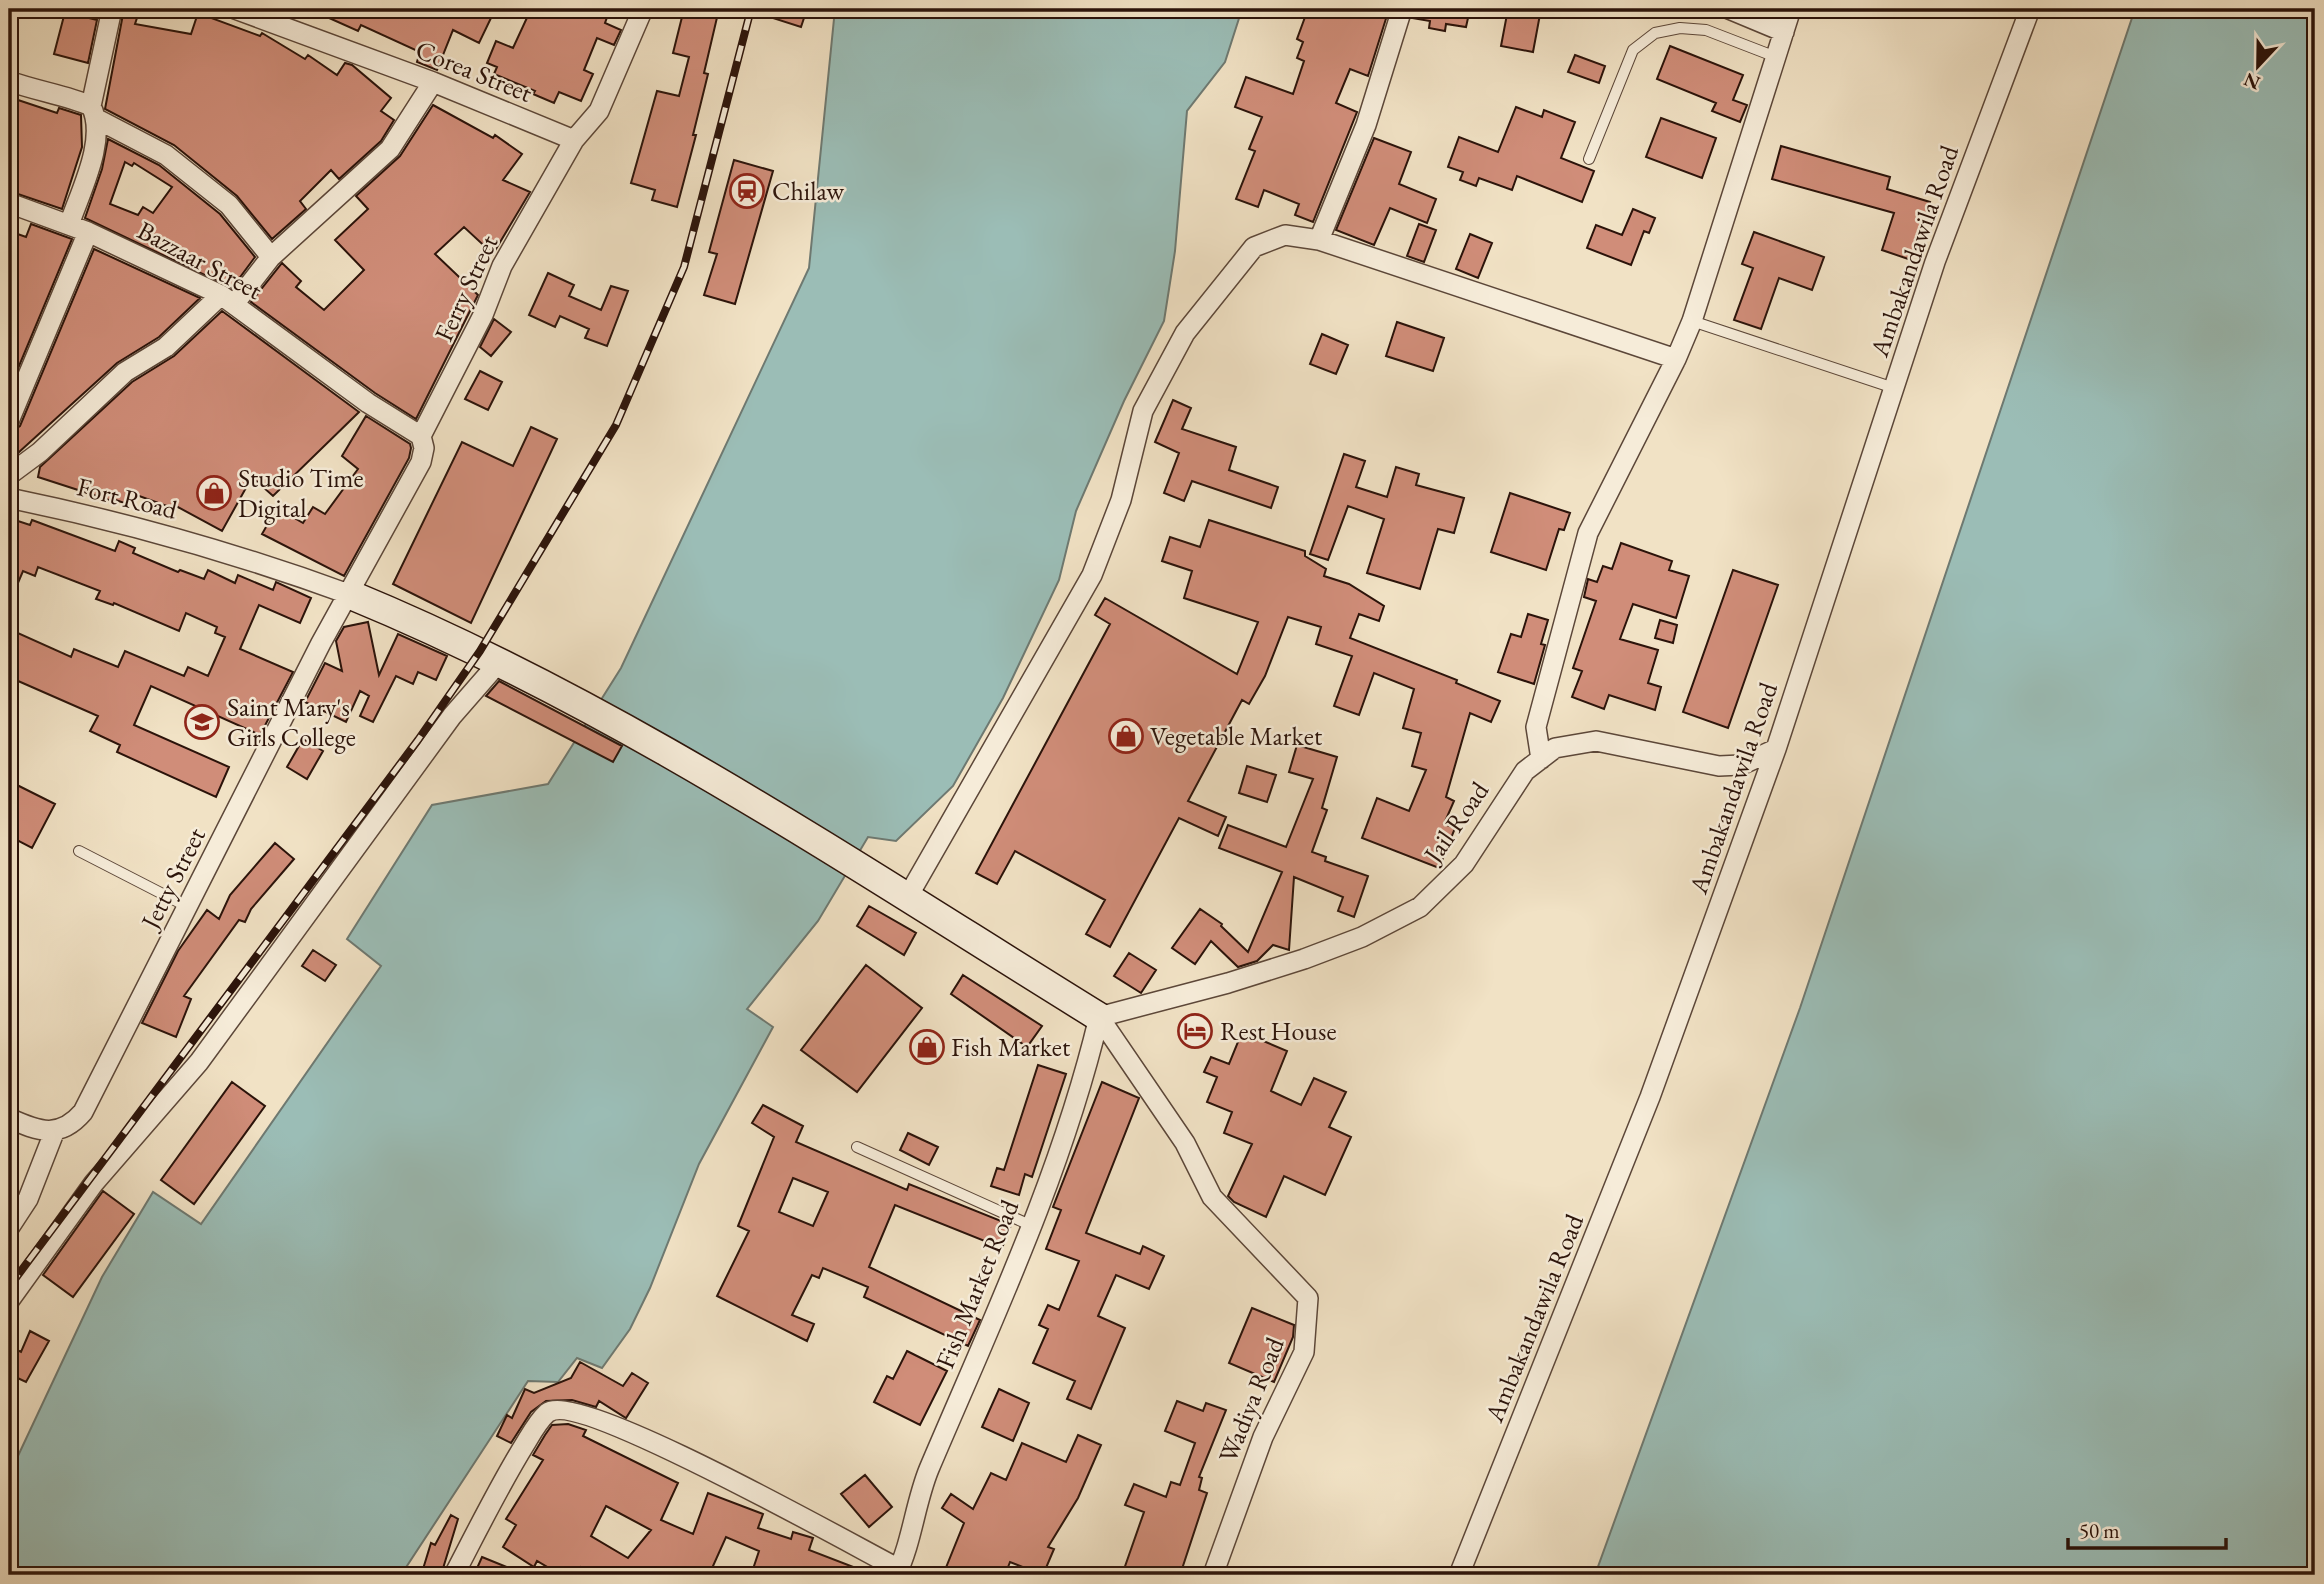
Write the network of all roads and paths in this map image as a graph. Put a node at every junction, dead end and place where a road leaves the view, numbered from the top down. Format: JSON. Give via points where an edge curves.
{"nodes":[{"id":1,"x":112,"y":9,"type":"edge"},
{"id":2,"x":235,"y":9,"type":"edge"},
{"id":3,"x":643,"y":9,"type":"edge"},
{"id":4,"x":1402,"y":9,"type":"edge"},
{"id":5,"x":1730,"y":9,"type":"edge"},
{"id":6,"x":1791,"y":9,"type":"edge"},
{"id":7,"x":2030,"y":9,"type":"edge"},
{"id":8,"x":1784,"y":32,"type":"junction"},
{"id":9,"x":1776,"y":57,"type":"junction"},
{"id":10,"x":9,"y":81,"type":"edge"},
{"id":11,"x":433,"y":82,"type":"junction"},
{"id":12,"x":94,"y":113,"type":"junction"},
{"id":13,"x":575,"y":140,"type":"junction"},
{"id":14,"x":1588,"y":159,"type":"dead end"},
{"id":15,"x":9,"y":203,"type":"edge"},
{"id":16,"x":69,"y":225,"type":"junction"},
{"id":17,"x":88,"y":232,"type":"junction"},
{"id":18,"x":1319,"y":240,"type":"junction"},
{"id":19,"x":271,"y":257,"type":"junction"},
{"id":20,"x":228,"y":299,"type":"junction"},
{"id":21,"x":1692,"y":321,"type":"junction"},
{"id":22,"x":1676,"y":359,"type":"junction"},
{"id":23,"x":1894,"y":388,"type":"junction"},
{"id":24,"x":9,"y":421,"type":"edge"},
{"id":25,"x":421,"y":436,"type":"junction"},
{"id":26,"x":9,"y":475,"type":"edge"},
{"id":27,"x":9,"y":498,"type":"edge"},
{"id":28,"x":351,"y":595,"type":"junction"},
{"id":29,"x":500,"y":661,"type":"junction"},
{"id":30,"x":1776,"y":749,"type":"junction"},
{"id":31,"x":1541,"y":759,"type":"junction"},
{"id":32,"x":79,"y":851,"type":"dead end"},
{"id":33,"x":907,"y":898,"type":"junction"},
{"id":34,"x":188,"y":907,"type":"junction"},
{"id":35,"x":1099,"y":1017,"type":"junction"},
{"id":36,"x":9,"y":1118,"type":"edge"},
{"id":37,"x":55,"y":1130,"type":"junction"},
{"id":38,"x":857,"y":1147,"type":"dead end"},
{"id":39,"x":1031,"y":1225,"type":"junction"},
{"id":40,"x":9,"y":1228,"type":"edge"},
{"id":41,"x":9,"y":1301,"type":"edge"},
{"id":42,"x":898,"y":1573,"type":"edge"},
{"id":43,"x":454,"y":1575,"type":"edge"},
{"id":44,"x":1213,"y":1575,"type":"edge"},
{"id":45,"x":1459,"y":1575,"type":"edge"}],
"edges":[{"from":1,"to":12,"type":"street"},
{"from":2,"to":11,"type":"street","name":"Corea Street"},
{"from":3,"to":13,"type":"street","name":"Ferry Street","via":[[599,111]]},
{"from":4,"to":18,"type":"street","via":[[1366,125]]},
{"from":5,"to":8,"type":"street"},
{"from":6,"to":8,"type":"street"},
{"from":7,"to":23,"type":"street","name":"Ambakandawila Road","via":[[1935,262]]},
{"from":8,"to":9,"type":"street"},
{"from":9,"to":14,"type":"lane","via":[[1706,30],[1680,28],[1655,33],[1633,50]]},
{"from":9,"to":21,"type":"street"},
{"from":10,"to":12,"type":"street","via":[[74,99]]},
{"from":11,"to":13,"type":"street","name":"Corea Street"},
{"from":11,"to":19,"type":"street","via":[[390,149]]},
{"from":12,"to":16,"type":"street","via":[[92,157]]},
{"from":12,"to":19,"type":"street","via":[[166,155],[229,205]]},
{"from":13,"to":25,"type":"street","name":"Ferry Street","via":[[502,266],[483,315]]},
{"from":15,"to":16,"type":"street","name":"Bazzaar Street"},
{"from":16,"to":17,"type":"street","name":"Bazzaar Street"},
{"from":17,"to":20,"type":"street","name":"Bazzaar Street"},
{"from":17,"to":24,"type":"street"},
{"from":18,"to":22,"type":"street"},
{"from":18,"to":33,"type":"street","via":[[1284,235],[1254,247],[1185,333],[1143,411],[1121,500],[1092,575]]},
{"from":19,"to":20,"type":"street"},
{"from":20,"to":25,"type":"street","name":"Bazzaar Street","via":[[368,403]]},
{"from":20,"to":26,"type":"street","via":[[125,372]]},
{"from":21,"to":22,"type":"street"},
{"from":21,"to":23,"type":"lane"},
{"from":22,"to":31,"type":"street","via":[[1588,533],[1536,727]]},
{"from":23,"to":30,"type":"street","name":"Ambakandawila Road"},
{"from":25,"to":28,"type":"street","name":"Ferry Street","via":[[421,462]]},
{"from":27,"to":28,"type":"street","name":"Fort Road","via":[[103,517],[251,558]]},
{"from":28,"to":29,"type":"street"},
{"from":28,"to":34,"type":"street","name":"Jetty Street","via":[[321,643]]},
{"from":29,"to":33,"type":"street","via":[[576,701]]},
{"from":29,"to":41,"type":"street","via":[[428,747],[199,1062],[94,1183]]},
{"from":30,"to":31,"type":"street","name":"Jail Road","via":[[1741,765],[1718,766],[1596,741],[1555,748]]},
{"from":30,"to":45,"type":"street","name":"Ambakandawila Road","via":[[1650,1097]]},
{"from":31,"to":35,"type":"street","name":"Jail Road","via":[[1513,787],[1464,864],[1420,908],[1304,959]]},
{"from":32,"to":34,"type":"lane"},
{"from":33,"to":35,"type":"street"},
{"from":34,"to":37,"type":"street","name":"Jetty Street","via":[[83,1111],[71,1126]]},
{"from":35,"to":39,"type":"street","name":"Fish Market Road","via":[[1083,1084]]},
{"from":35,"to":44,"type":"street","name":"Wadiya Road","via":[[1185,1143],[1212,1197],[1308,1298],[1304,1352],[1263,1437]]},
{"from":36,"to":37,"type":"street","via":[[39,1130]]},
{"from":37,"to":40,"type":"street","via":[[28,1199]]},
{"from":38,"to":39,"type":"lane"},
{"from":39,"to":42,"type":"street","name":"Fish Market Road","via":[[919,1492]]},
{"from":42,"to":43,"type":"street","via":[[752,1491],[613,1423],[559,1409],[548,1413],[534,1429]]}]}
